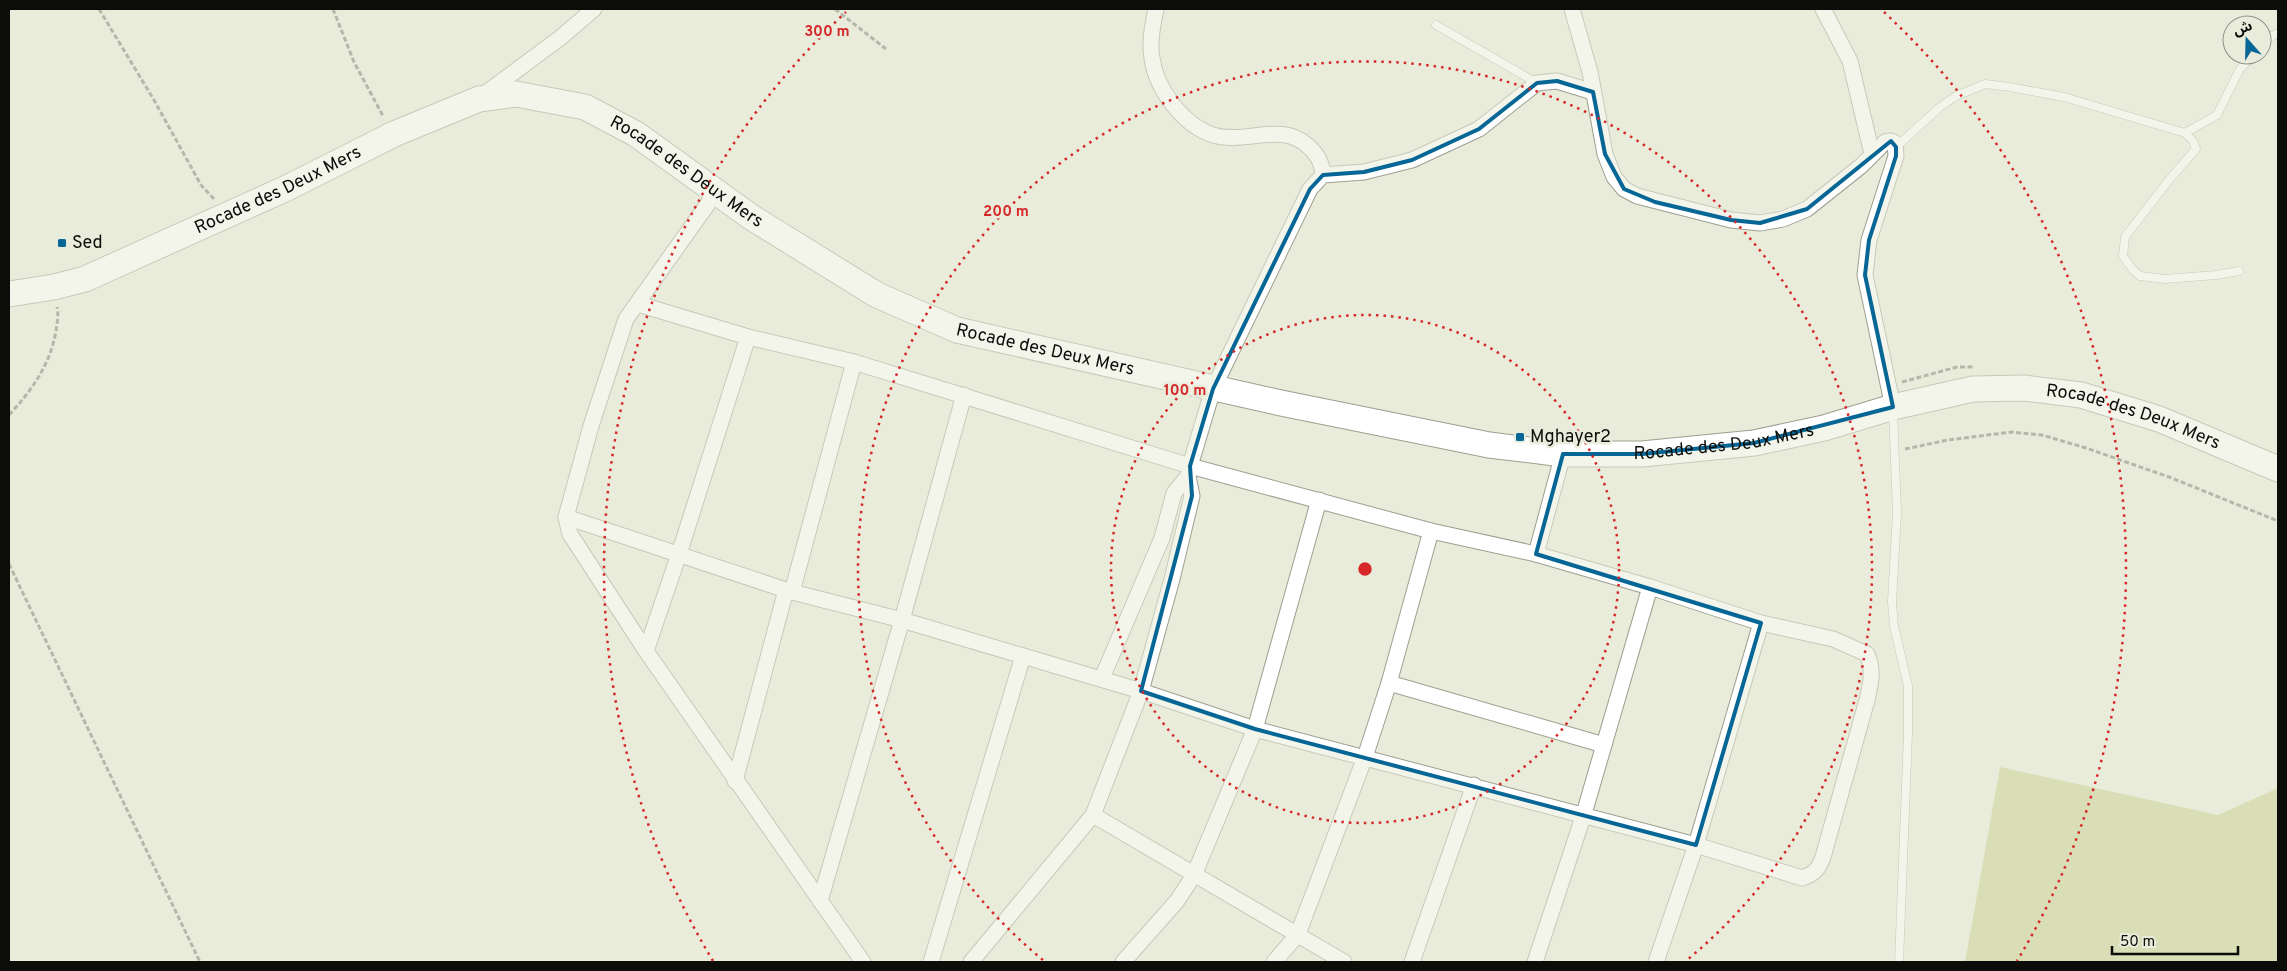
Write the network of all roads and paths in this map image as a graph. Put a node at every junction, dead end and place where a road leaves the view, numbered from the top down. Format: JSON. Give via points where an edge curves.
{"nodes":[{"id":1,"x":99,"y":9,"type":"edge"},
{"id":2,"x":333,"y":9,"type":"edge"},
{"id":3,"x":594,"y":9,"type":"edge"},
{"id":4,"x":835,"y":9,"type":"edge"},
{"id":5,"x":1156,"y":9,"type":"edge"},
{"id":6,"x":1572,"y":9,"type":"edge"},
{"id":7,"x":1823,"y":9,"type":"edge"},
{"id":8,"x":1436,"y":25,"type":"dead end"},
{"id":9,"x":886,"y":49,"type":"dead end"},
{"id":10,"x":2244,"y":65,"type":"edge"},
{"id":11,"x":1537,"y":83,"type":"junction"},
{"id":12,"x":1593,"y":92,"type":"junction"},
{"id":13,"x":478,"y":99,"type":"junction"},
{"id":14,"x":2185,"y":133,"type":"junction"},
{"id":15,"x":394,"y":134,"type":"junction"},
{"id":16,"x":1896,"y":147,"type":"junction"},
{"id":17,"x":1872,"y":154,"type":"junction"},
{"id":18,"x":1323,"y":175,"type":"junction"},
{"id":19,"x":717,"y":191,"type":"junction"},
{"id":20,"x":227,"y":215,"type":"junction"},
{"id":21,"x":2239,"y":270,"type":"dead end"},
{"id":22,"x":54,"y":287,"type":"junction"},
{"id":23,"x":9,"y":294,"type":"edge"},
{"id":24,"x":638,"y":304,"type":"junction"},
{"id":25,"x":748,"y":337,"type":"junction"},
{"id":26,"x":854,"y":362,"type":"junction"},
{"id":27,"x":1213,"y":389,"type":"junction"},
{"id":28,"x":964,"y":395,"type":"junction"},
{"id":29,"x":1892,"y":407,"type":"junction"},
{"id":30,"x":9,"y":415,"type":"edge"},
{"id":31,"x":1895,"y":451,"type":"junction"},
{"id":32,"x":1563,"y":454,"type":"junction"},
{"id":33,"x":2278,"y":469,"type":"edge"},
{"id":34,"x":1189,"y":471,"type":"junction"},
{"id":35,"x":1319,"y":500,"type":"junction"},
{"id":36,"x":566,"y":517,"type":"junction"},
{"id":37,"x":2278,"y":521,"type":"edge"},
{"id":38,"x":1431,"y":531,"type":"junction"},
{"id":39,"x":680,"y":554,"type":"junction"},
{"id":40,"x":1536,"y":554,"type":"junction"},
{"id":41,"x":9,"y":564,"type":"edge"},
{"id":42,"x":1650,"y":587,"type":"junction"},
{"id":43,"x":789,"y":591,"type":"junction"},
{"id":44,"x":902,"y":620,"type":"junction"},
{"id":45,"x":1761,"y":623,"type":"junction"},
{"id":46,"x":646,"y":652,"type":"junction"},
{"id":47,"x":1023,"y":656,"type":"junction"},
{"id":48,"x":1102,"y":678,"type":"junction"},
{"id":49,"x":1389,"y":683,"type":"junction"},
{"id":50,"x":1141,"y":691,"type":"junction"},
{"id":51,"x":1255,"y":729,"type":"junction"},
{"id":52,"x":1604,"y":745,"type":"junction"},
{"id":53,"x":1365,"y":757,"type":"junction"},
{"id":54,"x":735,"y":781,"type":"junction"},
{"id":55,"x":1474,"y":785,"type":"junction"},
{"id":56,"x":1093,"y":815,"type":"junction"},
{"id":57,"x":1582,"y":817,"type":"junction"},
{"id":58,"x":1696,"y":845,"type":"junction"},
{"id":59,"x":1194,"y":875,"type":"junction"},
{"id":60,"x":820,"y":901,"type":"junction"},
{"id":61,"x":1298,"y":934,"type":"junction"},
{"id":62,"x":200,"y":962,"type":"edge"},
{"id":63,"x":862,"y":962,"type":"edge"},
{"id":64,"x":932,"y":962,"type":"edge"},
{"id":65,"x":971,"y":962,"type":"edge"},
{"id":66,"x":1123,"y":962,"type":"edge"},
{"id":67,"x":1274,"y":962,"type":"edge"},
{"id":68,"x":1344,"y":962,"type":"edge"},
{"id":69,"x":1412,"y":962,"type":"edge"},
{"id":70,"x":1534,"y":962,"type":"edge"},
{"id":71,"x":1656,"y":962,"type":"edge"},
{"id":72,"x":1900,"y":962,"type":"edge"}],
"edges":[{"from":1,"to":20,"type":"path","via":[[201,185]]},
{"from":2,"to":15,"type":"path","via":[[354,62]]},
{"from":3,"to":13,"type":"street"},
{"from":4,"to":9,"type":"path"},
{"from":5,"to":18,"type":"street","via":[[1152,58],[1173,107],[1213,134],[1274,133],[1296,138],[1314,151],[1322,163]]},
{"from":6,"to":12,"type":"street"},
{"from":7,"to":17,"type":"street","via":[[1850,61]]},
{"from":8,"to":11,"type":"lane"},
{"from":10,"to":14,"type":"lane","via":[[2217,115]]},
{"from":11,"to":12,"type":"street","via":[[1557,81]]},
{"from":11,"to":18,"type":"street","via":[[1479,129],[1412,160],[1364,172]]},
{"from":12,"to":17,"type":"street","via":[[1605,154],[1614,178],[1624,190],[1655,202],[1731,220],[1760,223],[1783,219],[1807,209]]},
{"from":13,"to":15,"type":"highway","name":"Rocade des Deux Mers"},
{"from":13,"to":19,"type":"highway","name":"Rocade des Deux Mers","via":[[516,94],[585,107],[636,134]]},
{"from":14,"to":16,"type":"lane","via":[[2064,97],[1985,84],[1956,96],[1940,107]]},
{"from":14,"to":21,"type":"lane","via":[[2195,143],[2195,151],[2125,237],[2123,256],[2140,276],[2216,275]]},
{"from":15,"to":20,"type":"highway","name":"Rocade des Deux Mers"},
{"from":16,"to":17,"type":"street","via":[[1891,141],[1884,142]]},
{"from":16,"to":29,"type":"street","via":[[1896,156],[1869,240],[1864,275]]},
{"from":18,"to":27,"type":"street","via":[[1310,189]]},
{"from":19,"to":24,"type":"street"},
{"from":19,"to":27,"type":"highway","name":"Rocade des Deux Mers","via":[[751,217],[877,295],[958,330]]},
{"from":20,"to":22,"type":"highway","name":"Rocade des Deux Mers","via":[[84,279]]},
{"from":22,"to":23,"type":"highway","name":"Rocade des Deux Mers"},
{"from":22,"to":30,"type":"path","via":[[58,313],[48,359],[30,391]]},
{"from":24,"to":25,"type":"street"},
{"from":24,"to":36,"type":"street","via":[[626,319],[620,336]]},
{"from":25,"to":26,"type":"street"},
{"from":25,"to":39,"type":"street"},
{"from":26,"to":28,"type":"street"},
{"from":26,"to":43,"type":"street"},
{"from":27,"to":32,"type":"highway","name":"Rocade des Deux Mers","via":[[1489,445]]},
{"from":27,"to":34,"type":"street"},
{"from":28,"to":34,"type":"street"},
{"from":28,"to":44,"type":"street"},
{"from":29,"to":31,"type":"lane"},
{"from":29,"to":32,"type":"highway","name":"Rocade des Deux Mers","via":[[1824,428],[1754,443],[1642,454]]},
{"from":29,"to":33,"type":"highway","name":"Rocade des Deux Mers","via":[[1973,389],[2024,388],[2081,395],[2159,419]]},
{"from":31,"to":37,"type":"path","via":[[2012,432],[2042,435],[2169,477]]},
{"from":31,"to":72,"type":"lane","via":[[1897,512],[1892,602],[1894,626],[1908,686]]},
{"from":32,"to":40,"type":"street"},
{"from":34,"to":35,"type":"street"},
{"from":34,"to":48,"type":"street","via":[[1174,493],[1159,545]]},
{"from":34,"to":50,"type":"street","via":[[1192,496]]},
{"from":35,"to":38,"type":"street"},
{"from":35,"to":51,"type":"street"},
{"from":36,"to":39,"type":"street"},
{"from":36,"to":46,"type":"street","via":[[570,534]]},
{"from":38,"to":40,"type":"street"},
{"from":38,"to":49,"type":"street"},
{"from":39,"to":43,"type":"street"},
{"from":39,"to":46,"type":"street"},
{"from":40,"to":42,"type":"street"},
{"from":41,"to":62,"type":"path"},
{"from":42,"to":45,"type":"street"},
{"from":42,"to":52,"type":"street"},
{"from":43,"to":44,"type":"street"},
{"from":43,"to":54,"type":"street"},
{"from":44,"to":47,"type":"street"},
{"from":44,"to":60,"type":"street"},
{"from":45,"to":58,"type":"street"},
{"from":45,"to":58,"type":"street","via":[[1834,639],[1867,654],[1872,664],[1867,700],[1824,856],[1819,868],[1802,878]]},
{"from":46,"to":54,"type":"street"},
{"from":47,"to":48,"type":"street"},
{"from":47,"to":64,"type":"street"},
{"from":48,"to":50,"type":"street"},
{"from":49,"to":52,"type":"street"},
{"from":49,"to":53,"type":"street"},
{"from":50,"to":51,"type":"street"},
{"from":50,"to":56,"type":"street"},
{"from":51,"to":53,"type":"street"},
{"from":51,"to":59,"type":"street"},
{"from":52,"to":57,"type":"street"},
{"from":53,"to":55,"type":"street"},
{"from":53,"to":61,"type":"street"},
{"from":54,"to":60,"type":"street"},
{"from":55,"to":57,"type":"street"},
{"from":55,"to":69,"type":"street"},
{"from":56,"to":59,"type":"street"},
{"from":56,"to":65,"type":"street"},
{"from":57,"to":58,"type":"street"},
{"from":57,"to":70,"type":"street"},
{"from":58,"to":71,"type":"street"},
{"from":59,"to":61,"type":"street"},
{"from":59,"to":66,"type":"street","via":[[1178,901]]},
{"from":60,"to":63,"type":"street"},
{"from":61,"to":67,"type":"street"},
{"from":61,"to":68,"type":"street"}]}
